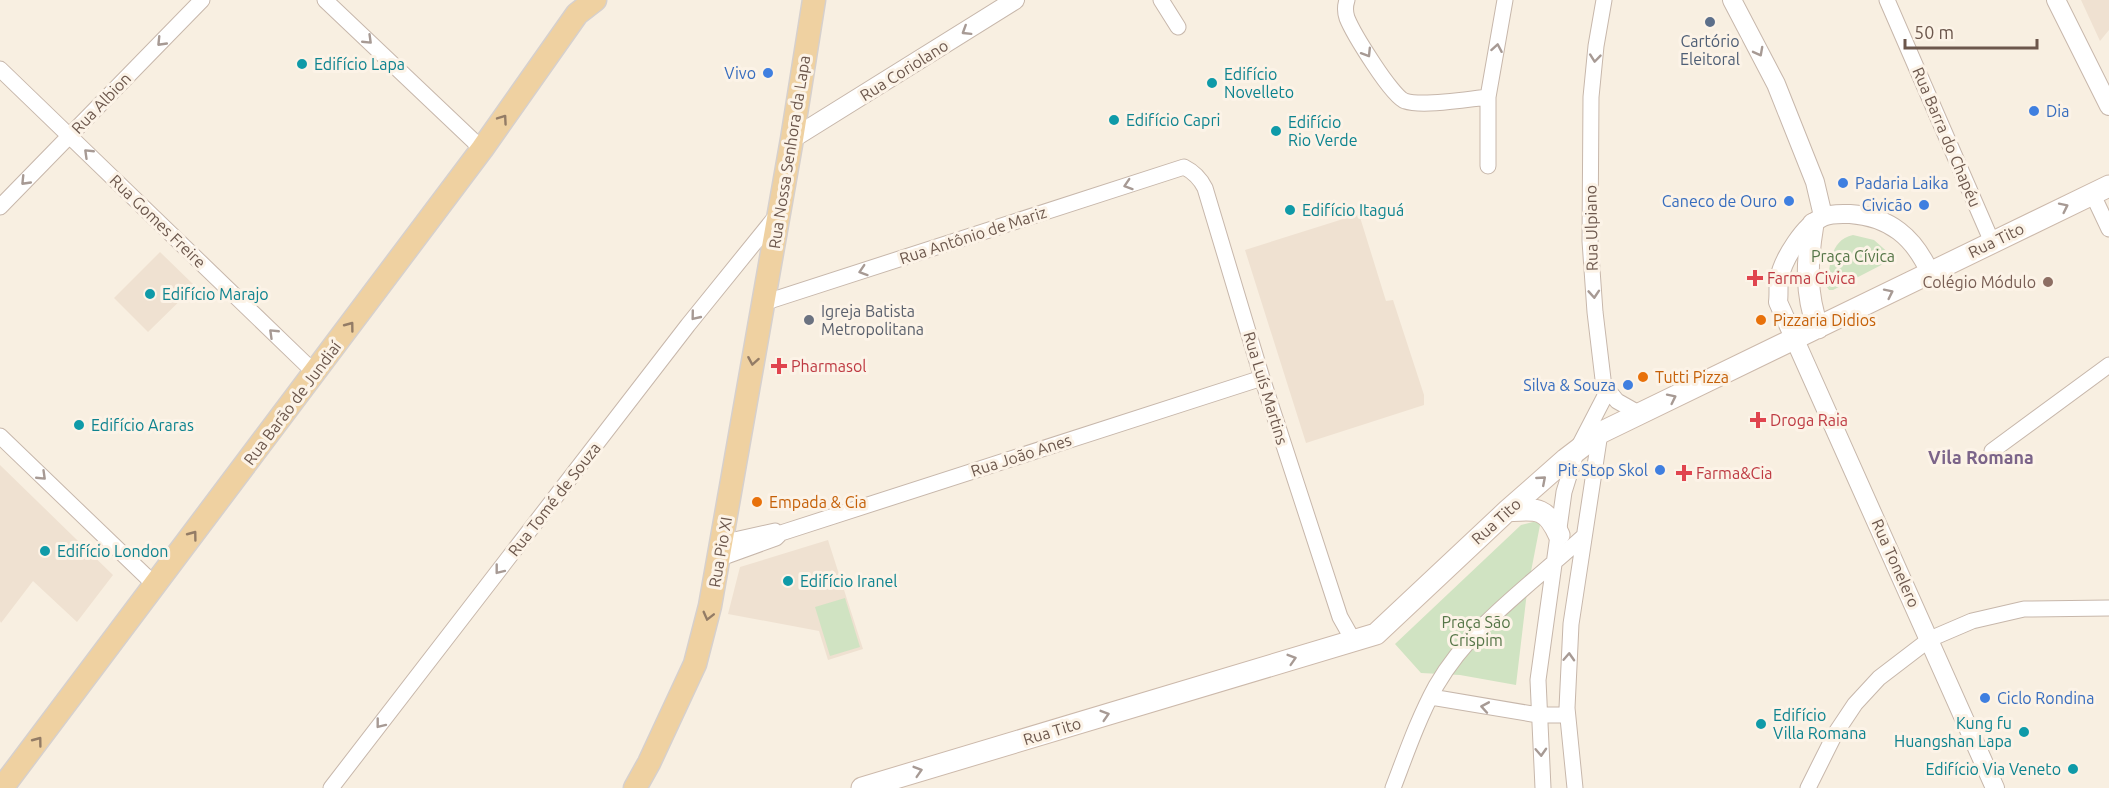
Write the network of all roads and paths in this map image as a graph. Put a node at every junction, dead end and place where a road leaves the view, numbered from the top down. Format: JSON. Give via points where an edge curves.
{"nodes":[{"id":1,"x":202,"y":0,"type":"edge"},
{"id":2,"x":325,"y":0,"type":"edge"},
{"id":3,"x":595,"y":0,"type":"edge"},
{"id":4,"x":814,"y":0,"type":"edge"},
{"id":5,"x":1015,"y":0,"type":"edge"},
{"id":6,"x":1161,"y":0,"type":"edge"},
{"id":7,"x":1347,"y":0,"type":"edge"},
{"id":8,"x":1505,"y":0,"type":"edge"},
{"id":9,"x":1604,"y":0,"type":"edge"},
{"id":10,"x":1732,"y":0,"type":"edge"},
{"id":11,"x":1887,"y":0,"type":"edge"},
{"id":12,"x":2056,"y":0,"type":"edge"},
{"id":13,"x":580,"y":7,"type":"edge"},
{"id":14,"x":1178,"y":27,"type":"dead end"},
{"id":15,"x":0,"y":69,"type":"edge"},
{"id":16,"x":1488,"y":97,"type":"junction"},
{"id":17,"x":2109,"y":106,"type":"edge"},
{"id":18,"x":70,"y":136,"type":"junction"},
{"id":19,"x":792,"y":139,"type":"junction"},
{"id":20,"x":482,"y":149,"type":"junction"},
{"id":21,"x":1488,"y":166,"type":"dead end"},
{"id":22,"x":1184,"y":167,"type":"joint"},
{"id":23,"x":2100,"y":190,"type":"edge"},
{"id":24,"x":0,"y":207,"type":"edge"},
{"id":25,"x":779,"y":212,"type":"junction"},
{"id":26,"x":1818,"y":220,"type":"junction"},
{"id":27,"x":2109,"y":230,"type":"edge"},
{"id":28,"x":1992,"y":242,"type":"junction"},
{"id":29,"x":1930,"y":273,"type":"junction"},
{"id":30,"x":763,"y":303,"type":"junction"},
{"id":31,"x":1818,"y":328,"type":"junction"},
{"id":32,"x":1795,"y":339,"type":"junction"},
{"id":33,"x":2109,"y":365,"type":"edge"},
{"id":34,"x":315,"y":373,"type":"junction"},
{"id":35,"x":1262,"y":378,"type":"junction"},
{"id":36,"x":1604,"y":384,"type":"junction"},
{"id":37,"x":1640,"y":414,"type":"junction"},
{"id":38,"x":1600,"y":433,"type":"junction"},
{"id":39,"x":0,"y":436,"type":"edge"},
{"id":40,"x":1577,"y":450,"type":"junction"},
{"id":41,"x":1992,"y":451,"type":"dead end"},
{"id":42,"x":1507,"y":511,"type":"junction"},
{"id":43,"x":1559,"y":535,"type":"junction"},
{"id":44,"x":1584,"y":536,"type":"junction"},
{"id":45,"x":720,"y":551,"type":"junction"},
{"id":46,"x":1554,"y":564,"type":"junction"},
{"id":47,"x":155,"y":585,"type":"junction"},
{"id":48,"x":2109,"y":608,"type":"edge"},
{"id":49,"x":1930,"y":639,"type":"junction"},
{"id":50,"x":1346,"y":642,"type":"junction"},
{"id":51,"x":1431,"y":697,"type":"junction"},
{"id":52,"x":1538,"y":715,"type":"junction"},
{"id":53,"x":1567,"y":715,"type":"junction"},
{"id":54,"x":2,"y":788,"type":"edge"},
{"id":55,"x":331,"y":788,"type":"edge"},
{"id":56,"x":635,"y":788,"type":"edge"},
{"id":57,"x":862,"y":788,"type":"edge"},
{"id":58,"x":1393,"y":788,"type":"edge"},
{"id":59,"x":1543,"y":788,"type":"edge"},
{"id":60,"x":1575,"y":788,"type":"edge"},
{"id":61,"x":1808,"y":788,"type":"edge"},
{"id":62,"x":1995,"y":788,"type":"edge"}],
"edges":[{"from":1,"to":18,"type":"street","name":"Rua Albion","one_way":true},
{"from":2,"to":20,"type":"street","one_way":true},
{"from":3,"to":13,"type":"main road","name":"Rua Barão de Jundiaí"},
{"from":4,"to":19,"type":"main road","name":"Rua Nossa Senhora da Lapa"},
{"from":5,"to":19,"type":"street","name":"Rua Coriolano","one_way":true},
{"from":6,"to":14,"type":"street"},
{"from":7,"to":16,"type":"street","one_way":true,"via":[[1350,25],[1399,98],[1415,103]]},
{"from":16,"to":8,"type":"street","one_way":true},
{"from":9,"to":36,"type":"street","name":"Rua Ulpiano","one_way":true,"via":[[1591,97],[1590,219]]},
{"from":10,"to":26,"type":"street","one_way":true,"via":[[1776,84],[1815,182]]},
{"from":11,"to":28,"type":"street","name":"Rua Barra do Chapéu"},
{"from":12,"to":17,"type":"street"},
{"from":20,"to":13,"type":"main road","name":"Rua Barão de Jundiaí","one_way":true},
{"from":15,"to":18,"type":"street","name":"Rua Gomes Freire"},
{"from":16,"to":21,"type":"street"},
{"from":18,"to":24,"type":"street","name":"Rua Albion","one_way":true},
{"from":34,"to":18,"type":"street","name":"Rua Gomes Freire","one_way":true},
{"from":19,"to":25,"type":"main road","name":"Rua Nossa Senhora da Lapa"},
{"from":34,"to":20,"type":"main road","name":"Rua Barão de Jundiaí","one_way":true},
{"from":22,"to":30,"type":"street","name":"Rua Antônio de Mariz","one_way":true},
{"from":22,"to":35,"type":"street","name":"Rua Luís Martins","via":[[1205,188]]},
{"from":23,"to":27,"type":"street"},
{"from":28,"to":23,"type":"main road","name":"Rua Tito","one_way":true},
{"from":25,"to":30,"type":"main road","name":"Rua Nossa Senhora da Lapa"},
{"from":25,"to":55,"type":"street","name":"Rua Tomé de Souza","one_way":true},
{"from":26,"to":29,"type":"street","via":[[1843,214],[1868,215],[1886,222],[1912,243]]},
{"from":26,"to":31,"type":"main road","via":[[1807,262]]},
{"from":26,"to":32,"type":"street","via":[[1798,238],[1779,279],[1778,302]]},
{"from":28,"to":29,"type":"main road","name":"Rua Tito"},
{"from":31,"to":29,"type":"main road","name":"Rua Tito","one_way":true},
{"from":30,"to":45,"type":"main road","name":"Rua Pio XI","one_way":true},
{"from":31,"to":32,"type":"main road","name":"Rua Tito"},
{"from":37,"to":32,"type":"main road","name":"Rua Tito","one_way":true},
{"from":32,"to":49,"type":"street","name":"Rua Tonelero"},
{"from":33,"to":41,"type":"street"},
{"from":47,"to":34,"type":"main road","name":"Rua Barão de Jundiaí","one_way":true},
{"from":35,"to":45,"type":"street","name":"Rua João Anes","via":[[780,533],[773,530]]},
{"from":35,"to":50,"type":"street","name":"Rua Luís Martins"},
{"from":36,"to":37,"type":"street","via":[[1617,401]]},
{"from":36,"to":40,"type":"street","name":"Rua Ulpiano","via":[[1603,402]]},
{"from":37,"to":38,"type":"main road","name":"Rua Tito"},
{"from":38,"to":40,"type":"main road","name":"Rua Tito"},
{"from":38,"to":44,"type":"street"},
{"from":39,"to":47,"type":"street","one_way":true},
{"from":42,"to":40,"type":"main road","name":"Rua Tito","one_way":true},
{"from":40,"to":43,"type":"street","via":[[1564,492]]},
{"from":42,"to":43,"type":"main road","via":[[1541,512],[1552,519]]},
{"from":42,"to":50,"type":"main road","name":"Rua Tito","via":[[1376,634]]},
{"from":43,"to":46,"type":"street"},
{"from":44,"to":46,"type":"street"},
{"from":53,"to":44,"type":"street","one_way":true,"via":[[1571,624]]},
{"from":45,"to":56,"type":"main road","name":"Rua Pio XI","one_way":true,"via":[[695,664]]},
{"from":46,"to":51,"type":"street","via":[[1508,601],[1478,632]]},
{"from":46,"to":52,"type":"street","via":[[1538,680]]},
{"from":54,"to":47,"type":"main road","name":"Rua Barão de Jundiaí","one_way":true},
{"from":48,"to":49,"type":"street","via":[[2024,609],[1972,621]]},
{"from":49,"to":61,"type":"street","via":[[1879,678],[1855,704],[1834,734]]},
{"from":49,"to":62,"type":"street","name":"Rua Tonelero"},
{"from":57,"to":50,"type":"main road","name":"Rua Tito","one_way":true},
{"from":52,"to":51,"type":"street","one_way":true},
{"from":51,"to":58,"type":"street"},
{"from":52,"to":53,"type":"street"},
{"from":52,"to":59,"type":"street","one_way":true},
{"from":53,"to":60,"type":"street"}]}
